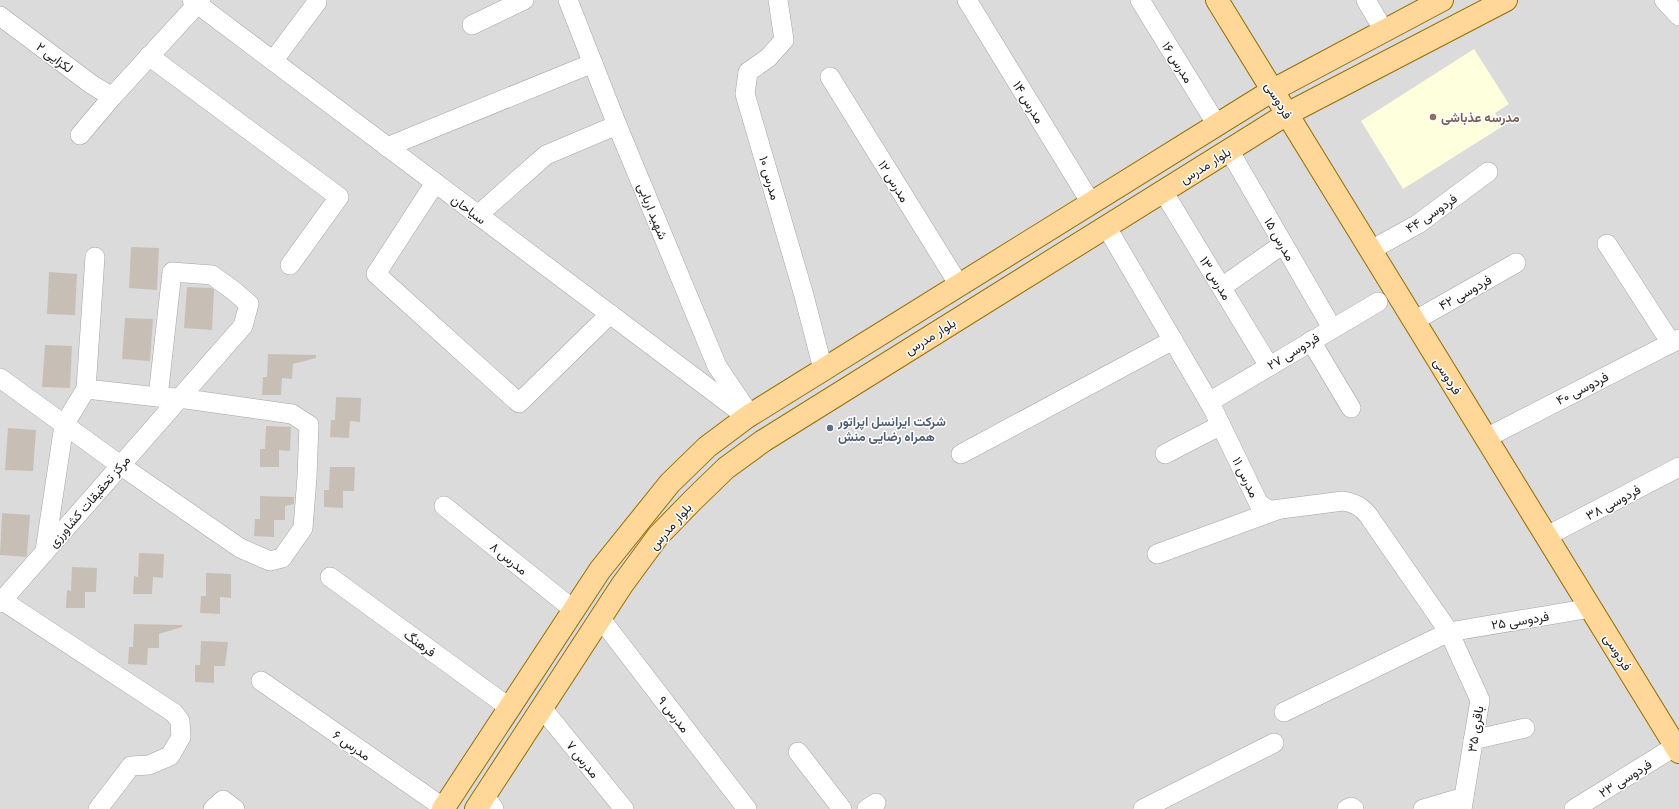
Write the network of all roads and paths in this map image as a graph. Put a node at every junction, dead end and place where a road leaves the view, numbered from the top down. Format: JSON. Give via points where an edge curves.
{"nodes":[{"id":1,"x":524,"y":0,"type":"edge"},
{"id":2,"x":568,"y":0,"type":"edge"},
{"id":3,"x":778,"y":0,"type":"edge"},
{"id":4,"x":967,"y":0,"type":"edge"},
{"id":5,"x":1140,"y":0,"type":"edge"},
{"id":6,"x":1217,"y":0,"type":"edge"},
{"id":7,"x":1366,"y":0,"type":"edge"},
{"id":8,"x":1442,"y":0,"type":"edge"},
{"id":9,"x":1506,"y":0,"type":"edge"},
{"id":10,"x":1664,"y":0,"type":"edge"},
{"id":11,"x":197,"y":1,"type":"edge"},
{"id":12,"x":317,"y":2,"type":"dead end"},
{"id":13,"x":0,"y":16,"type":"edge"},
{"id":14,"x":1679,"y":16,"type":"edge"},
{"id":15,"x":472,"y":25,"type":"dead end"},
{"id":16,"x":1384,"y":31,"type":"junction"},
{"id":17,"x":149,"y":56,"type":"junction"},
{"id":18,"x":273,"y":61,"type":"junction"},
{"id":19,"x":593,"y":63,"type":"junction"},
{"id":20,"x":830,"y":77,"type":"dead end"},
{"id":21,"x":1273,"y":90,"type":"junction"},
{"id":22,"x":112,"y":97,"type":"junction"},
{"id":23,"x":1287,"y":114,"type":"junction"},
{"id":24,"x":617,"y":125,"type":"junction"},
{"id":25,"x":1217,"y":125,"type":"junction"},
{"id":26,"x":80,"y":135,"type":"dead end"},
{"id":27,"x":387,"y":147,"type":"junction"},
{"id":28,"x":1228,"y":150,"type":"junction"},
{"id":29,"x":1488,"y":172,"type":"dead end"},
{"id":30,"x":435,"y":183,"type":"junction"},
{"id":31,"x":1163,"y":191,"type":"junction"},
{"id":32,"x":1091,"y":203,"type":"junction"},
{"id":33,"x":478,"y":215,"type":"junction"},
{"id":34,"x":1106,"y":226,"type":"junction"},
{"id":35,"x":1283,"y":244,"type":"junction"},
{"id":36,"x":1607,"y":244,"type":"dead end"},
{"id":37,"x":1370,"y":250,"type":"junction"},
{"id":38,"x":95,"y":257,"type":"dead end"},
{"id":39,"x":1516,"y":264,"type":"dead end"},
{"id":40,"x":290,"y":265,"type":"dead end"},
{"id":41,"x":959,"y":285,"type":"junction"},
{"id":42,"x":1222,"y":287,"type":"junction"},
{"id":43,"x":1378,"y":302,"type":"dead end"},
{"id":44,"x":610,"y":314,"type":"junction"},
{"id":45,"x":1414,"y":321,"type":"junction"},
{"id":46,"x":1332,"y":328,"type":"junction"},
{"id":47,"x":1173,"y":340,"type":"junction"},
{"id":48,"x":1311,"y":341,"type":"junction"},
{"id":49,"x":1675,"y":341,"type":"edge"},
{"id":50,"x":1269,"y":366,"type":"junction"},
{"id":51,"x":823,"y":369,"type":"junction"},
{"id":52,"x":0,"y":378,"type":"edge"},
{"id":53,"x":718,"y":385,"type":"junction"},
{"id":54,"x":86,"y":389,"type":"junction"},
{"id":55,"x":158,"y":397,"type":"junction"},
{"id":56,"x":179,"y":398,"type":"junction"},
{"id":57,"x":1209,"y":402,"type":"junction"},
{"id":58,"x":1351,"y":408,"type":"dead end"},
{"id":59,"x":749,"y":416,"type":"junction"},
{"id":60,"x":64,"y":425,"type":"junction"},
{"id":61,"x":1221,"y":425,"type":"junction"},
{"id":62,"x":1486,"y":438,"type":"junction"},
{"id":63,"x":961,"y":454,"type":"dead end"},
{"id":64,"x":1165,"y":454,"type":"dead end"},
{"id":65,"x":120,"y":466,"type":"junction"},
{"id":66,"x":1679,"y":467,"type":"edge"},
{"id":67,"x":444,"y":506,"type":"dead end"},
{"id":68,"x":1277,"y":510,"type":"junction"},
{"id":69,"x":1547,"y":536,"type":"junction"},
{"id":70,"x":45,"y":551,"type":"junction"},
{"id":71,"x":1157,"y":554,"type":"dead end"},
{"id":72,"x":330,"y":577,"type":"dead end"},
{"id":73,"x":1,"y":601,"type":"edge"},
{"id":74,"x":1590,"y":608,"type":"junction"},
{"id":75,"x":574,"y":610,"type":"junction"},
{"id":76,"x":601,"y":619,"type":"junction"},
{"id":77,"x":1449,"y":632,"type":"junction"},
{"id":78,"x":261,"y":681,"type":"dead end"},
{"id":79,"x":510,"y":708,"type":"junction"},
{"id":80,"x":542,"y":708,"type":"junction"},
{"id":81,"x":1284,"y":712,"type":"dead end"},
{"id":82,"x":1524,"y":728,"type":"dead end"},
{"id":83,"x":1473,"y":740,"type":"junction"},
{"id":84,"x":1274,"y":743,"type":"dead end"},
{"id":85,"x":1678,"y":747,"type":"edge"},
{"id":86,"x":798,"y":752,"type":"dead end"},
{"id":87,"x":1463,"y":803,"type":"edge"},
{"id":88,"x":485,"y":805,"type":"edge"},
{"id":89,"x":444,"y":808,"type":"edge"},
{"id":90,"x":98,"y":809,"type":"edge"},
{"id":91,"x":624,"y":809,"type":"edge"},
{"id":92,"x":747,"y":809,"type":"edge"},
{"id":93,"x":842,"y":809,"type":"edge"},
{"id":94,"x":1143,"y":809,"type":"edge"},
{"id":95,"x":1347,"y":809,"type":"edge"},
{"id":96,"x":1354,"y":809,"type":"edge"},
{"id":97,"x":1423,"y":809,"type":"edge"},
{"id":98,"x":1574,"y":809,"type":"edge"}],
"edges":[{"from":1,"to":15,"type":"street"},
{"from":2,"to":19,"type":"street","name":"شهید اربابی"},
{"from":3,"to":51,"type":"street","name":"مدرس ۱۰","via":[[784,40],[768,58],[748,72],[745,94]]},
{"from":4,"to":32,"type":"street","name":"مدرس ۱۴"},
{"from":5,"to":25,"type":"street","name":"مدرس ۱۶"},
{"from":6,"to":21,"type":"main road","name":"فردوسی"},
{"from":7,"to":16,"type":"street"},
{"from":8,"to":16,"type":"main road","name":"بلوار مدرس"},
{"from":9,"to":23,"type":"main road","name":"بلوار مدرس"},
{"from":10,"to":14,"type":"street"},
{"from":11,"to":17,"type":"street"},
{"from":11,"to":18,"type":"street","name":"سیاحان"},
{"from":12,"to":18,"type":"street"},
{"from":13,"to":22,"type":"street","name":"لکزایی ۲"},
{"from":16,"to":21,"type":"main road","name":"بلوار مدرس"},
{"from":17,"to":22,"type":"street"},
{"from":17,"to":40,"type":"street","via":[[339,197]]},
{"from":18,"to":27,"type":"street","name":"سیاحان"},
{"from":19,"to":24,"type":"street","name":"شهید اربابی"},
{"from":19,"to":27,"type":"street"},
{"from":20,"to":41,"type":"street","name":"مدرس ۱۲"},
{"from":21,"to":23,"type":"main road","name":"فردوسی"},
{"from":21,"to":25,"type":"main road","name":"بلوار مدرس"},
{"from":22,"to":26,"type":"street"},
{"from":23,"to":28,"type":"main road","name":"بلوار مدرس"},
{"from":23,"to":37,"type":"main road","name":"فردوسی"},
{"from":24,"to":33,"type":"street","via":[[546,154]]},
{"from":24,"to":53,"type":"street","name":"شهید اربابی","via":[[716,366]]},
{"from":25,"to":32,"type":"main road","name":"بلوار مدرس"},
{"from":27,"to":30,"type":"street","name":"سیاحان"},
{"from":28,"to":31,"type":"main road","name":"بلوار مدرس"},
{"from":28,"to":35,"type":"street","name":"مدرس ۱۵"},
{"from":29,"to":37,"type":"street","name":"فردوسی ۴۴","via":[[1418,224]]},
{"from":30,"to":33,"type":"street","name":"سیاحان"},
{"from":30,"to":44,"type":"street","via":[[376,274],[519,403]]},
{"from":31,"to":34,"type":"main road","name":"بلوار مدرس"},
{"from":31,"to":42,"type":"street","name":"مدرس ۱۳"},
{"from":32,"to":41,"type":"main road","name":"بلوار مدرس"},
{"from":33,"to":44,"type":"street","name":"سیاحان"},
{"from":34,"to":47,"type":"street","name":"مدرس ۱۱"},
{"from":34,"to":76,"type":"main road","name":"بلوار مدرس","via":[[762,441],[726,468],[658,536]]},
{"from":35,"to":42,"type":"street"},
{"from":35,"to":46,"type":"street","name":"مدرس ۱۵"},
{"from":36,"to":49,"type":"street"},
{"from":37,"to":45,"type":"main road","name":"فردوسی"},
{"from":38,"to":54,"type":"street"},
{"from":39,"to":45,"type":"street","name":"فردوسی ۴۲"},
{"from":41,"to":51,"type":"main road","name":"بلوار مدرس"},
{"from":42,"to":50,"type":"street","name":"مدرس ۱۳"},
{"from":43,"to":46,"type":"street","name":"فردوسی ۲۷"},
{"from":44,"to":53,"type":"street","name":"سیاحان"},
{"from":45,"to":62,"type":"main road","name":"فردوسی"},
{"from":46,"to":48,"type":"street","name":"فردوسی ۲۷"},
{"from":47,"to":57,"type":"street","name":"مدرس ۱۱"},
{"from":47,"to":63,"type":"street"},
{"from":48,"to":50,"type":"street","name":"فردوسی ۲۷"},
{"from":48,"to":58,"type":"street"},
{"from":49,"to":62,"type":"street","name":"فردوسی ۴۰"},
{"from":50,"to":57,"type":"street","name":"فردوسی ۲۷"},
{"from":51,"to":59,"type":"main road","name":"بلوار مدرس"},
{"from":52,"to":60,"type":"street"},
{"from":53,"to":59,"type":"street","name":"شهید اربابی"},
{"from":54,"to":55,"type":"street"},
{"from":54,"to":60,"type":"street"},
{"from":55,"to":56,"type":"street"},
{"from":55,"to":56,"type":"street","name":"مرکز تحقیقات کشاورزی","via":[[172,272],[212,275],[249,304],[243,326]]},
{"from":56,"to":65,"type":"street","name":"مرکز تحقیقات کشاورزی"},
{"from":56,"to":65,"type":"street","via":[[292,414],[309,425],[308,477],[302,528],[282,558],[270,561],[240,548]]},
{"from":57,"to":61,"type":"street","name":"مدرس ۱۱"},
{"from":59,"to":75,"type":"main road","name":"بلوار مدرس","via":[[707,447],[670,483],[600,570]]},
{"from":60,"to":65,"type":"street"},
{"from":60,"to":70,"type":"street"},
{"from":61,"to":64,"type":"street"},
{"from":61,"to":68,"type":"street","name":"مدرس ۱۱","via":[[1259,504],[1268,510]]},
{"from":62,"to":69,"type":"main road","name":"فردوسی"},
{"from":65,"to":70,"type":"street","name":"مرکز تحقیقات کشاورزی"},
{"from":66,"to":69,"type":"street","name":"فردوسی ۳۸"},
{"from":67,"to":75,"type":"street","name":"مدرس ۸"},
{"from":68,"to":71,"type":"street"},
{"from":68,"to":77,"type":"street","name":"مدرس ۱۱","via":[[1343,501],[1361,507]]},
{"from":69,"to":74,"type":"main road","name":"فردوسی"},
{"from":70,"to":73,"type":"street","name":"مرکز تحقیقات کشاورزی"},
{"from":72,"to":79,"type":"street","name":"فرهنگ"},
{"from":73,"to":90,"type":"street","via":[[174,713],[180,721],[181,737],[170,756],[149,765],[131,766]]},
{"from":74,"to":77,"type":"street","name":"فردوسی ۲۵"},
{"from":74,"to":85,"type":"main road","name":"فردوسی"},
{"from":75,"to":79,"type":"main road","name":"بلوار مدرس"},
{"from":76,"to":80,"type":"main road","name":"بلوار مدرس"},
{"from":76,"to":92,"type":"street","name":"مدرس ۹"},
{"from":77,"to":81,"type":"street","name":"فردوسی ۲۵"},
{"from":77,"to":83,"type":"street","name":"باقری ۳۵","via":[[1480,700]]},
{"from":78,"to":89,"type":"street","name":"مدرس ۶"},
{"from":79,"to":89,"type":"main road","name":"بلوار مدرس"},
{"from":80,"to":88,"type":"main road","name":"بلوار مدرس"},
{"from":80,"to":91,"type":"street","name":"مدرس ۷"},
{"from":82,"to":83,"type":"street"},
{"from":83,"to":87,"type":"street","name":"باقری ۳۵"},
{"from":84,"to":94,"type":"street"},
{"from":85,"to":98,"type":"street","name":"فردوسی ۲۳"},
{"from":86,"to":93,"type":"street"},
{"from":87,"to":97,"type":"street"},
{"from":95,"to":96,"type":"street"}]}
